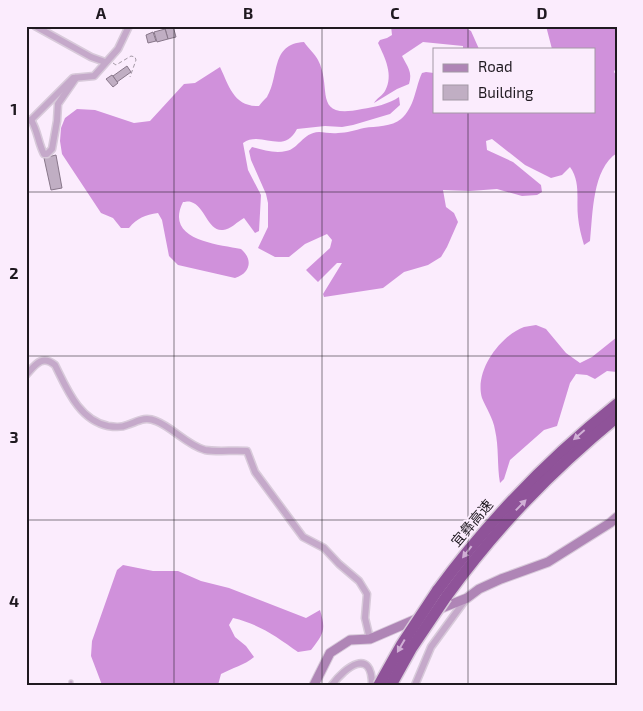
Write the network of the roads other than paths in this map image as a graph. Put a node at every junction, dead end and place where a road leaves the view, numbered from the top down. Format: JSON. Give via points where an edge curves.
{"nodes":[{"id":1,"x":35,"y":26,"type":"edge"},
{"id":2,"x":129,"y":26,"type":"edge"},
{"id":3,"x":105,"y":62,"type":"junction"},
{"id":4,"x":76,"y":78,"type":"junction"},
{"id":5,"x":28,"y":121,"type":"edge"},
{"id":6,"x":26,"y":375,"type":"edge"},
{"id":7,"x":617,"y":404,"type":"edge"},
{"id":8,"x":617,"y":417,"type":"edge"},
{"id":9,"x":617,"y":517,"type":"edge"},
{"id":10,"x":442,"y":594,"type":"junction"},
{"id":11,"x":467,"y":598,"type":"junction"},
{"id":12,"x":370,"y":639,"type":"junction"},
{"id":13,"x":314,"y":685,"type":"edge"},
{"id":14,"x":332,"y":685,"type":"edge"},
{"id":15,"x":372,"y":685,"type":"edge"},
{"id":16,"x":379,"y":685,"type":"edge"},
{"id":17,"x":391,"y":685,"type":"edge"},
{"id":18,"x":415,"y":685,"type":"edge"}],
"edges":[{"from":1,"to":3,"type":"street","via":[[91,58]]},
{"from":2,"to":3,"type":"street","via":[[118,49]]},
{"from":3,"to":4,"type":"street","via":[[94,76]]},
{"from":4,"to":5,"type":"street","via":[[72,78]]},
{"from":4,"to":5,"type":"street","via":[[58,104],[57,127],[52,149],[47,154],[44,154],[38,134]]},
{"from":6,"to":12,"type":"street","via":[[42,360],[50,361],[81,411],[99,424],[126,426],[147,418],[205,450],[248,451],[255,472],[303,536],[324,548],[359,580],[367,594],[365,618]]},
{"from":7,"to":10,"type":"highway","name":"宜彝高速","one_way":true,"via":[[518,493],[476,541]]},
{"from":10,"to":8,"type":"highway","name":"宜彝高速","one_way":true,"via":[[526,500]]},
{"from":9,"to":11,"type":"main road","via":[[548,562],[501,579]]},
{"from":10,"to":16,"type":"highway","name":"宜彝高速","one_way":true,"bridge":true,"via":[[402,644]]},
{"from":10,"to":17,"type":"highway","name":"宜彝高速","bridge":true},
{"from":11,"to":12,"type":"main road"},
{"from":11,"to":18,"type":"street","via":[[432,647]]},
{"from":12,"to":13,"type":"main road","via":[[350,640],[330,653]]},
{"from":14,"to":15,"type":"street","via":[[351,665],[360,663],[369,668]]}]}
